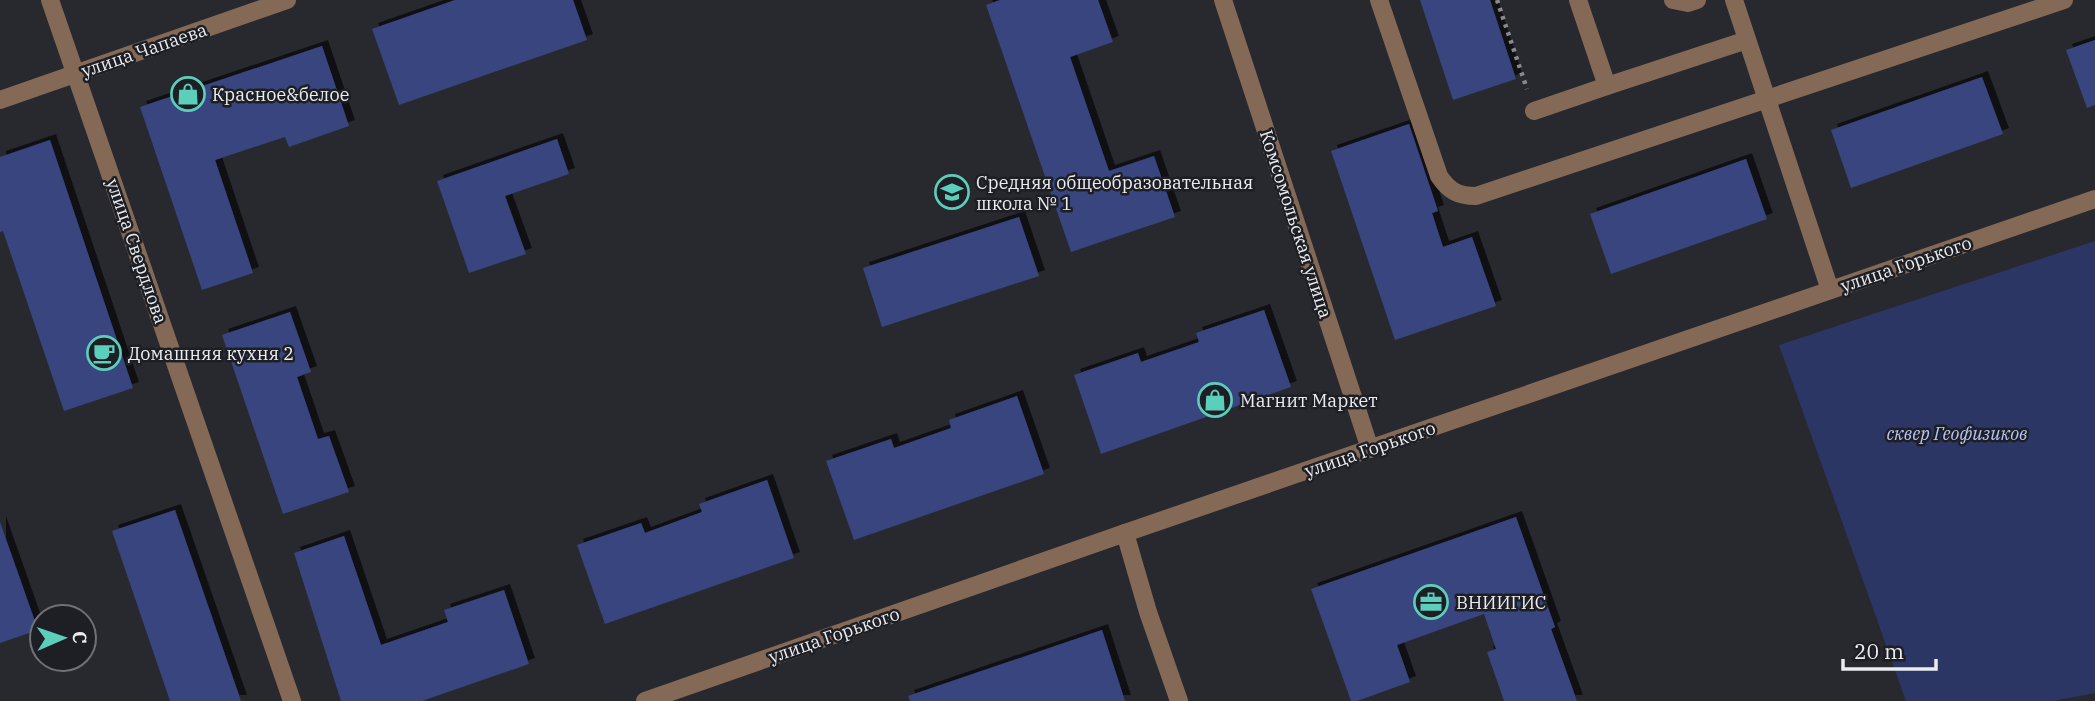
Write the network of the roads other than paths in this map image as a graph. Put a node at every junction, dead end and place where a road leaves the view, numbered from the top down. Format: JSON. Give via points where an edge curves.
{"nodes":[{"id":1,"x":50,"y":0,"type":"edge"},
{"id":2,"x":1223,"y":0,"type":"edge"},
{"id":3,"x":1379,"y":0,"type":"edge"},
{"id":4,"x":1578,"y":0,"type":"edge"},
{"id":5,"x":1672,"y":0,"type":"edge"},
{"id":6,"x":1697,"y":0,"type":"edge"},
{"id":7,"x":1734,"y":0,"type":"edge"},
{"id":8,"x":2064,"y":0,"type":"edge"},
{"id":9,"x":284,"y":1,"type":"edge"},
{"id":10,"x":1747,"y":40,"type":"junction"},
{"id":11,"x":77,"y":74,"type":"junction"},
{"id":12,"x":1607,"y":86,"type":"junction"},
{"id":13,"x":1767,"y":99,"type":"junction"},
{"id":14,"x":0,"y":100,"type":"edge"},
{"id":15,"x":1534,"y":111,"type":"road end"},
{"id":16,"x":2095,"y":199,"type":"edge"},
{"id":17,"x":1830,"y":290,"type":"junction"},
{"id":18,"x":1370,"y":449,"type":"junction"},
{"id":19,"x":1125,"y":533,"type":"junction"},
{"id":20,"x":292,"y":701,"type":"edge"},
{"id":21,"x":645,"y":701,"type":"edge"},
{"id":22,"x":1179,"y":701,"type":"edge"}],
"edges":[{"from":1,"to":11,"type":"street","name":"улица Свердлова"},
{"from":2,"to":18,"type":"street","name":"Комсомольская улица"},
{"from":3,"to":13,"type":"street","via":[[1439,176],[1448,189],[1462,196],[1476,196]]},
{"from":4,"to":12,"type":"street"},
{"from":5,"to":6,"type":"street"},
{"from":7,"to":10,"type":"street"},
{"from":8,"to":13,"type":"street"},
{"from":9,"to":11,"type":"street","name":"улица Чапаева"},
{"from":10,"to":12,"type":"street"},
{"from":10,"to":13,"type":"street"},
{"from":11,"to":14,"type":"street","name":"улица Чапаева"},
{"from":11,"to":20,"type":"street","name":"улица Свердлова"},
{"from":12,"to":15,"type":"street"},
{"from":13,"to":17,"type":"street"},
{"from":16,"to":17,"type":"street","name":"улица Горького"},
{"from":17,"to":18,"type":"street","name":"улица Горького"},
{"from":18,"to":19,"type":"street","name":"улица Горького"},
{"from":19,"to":21,"type":"street","name":"улица Горького"},
{"from":19,"to":22,"type":"street"}]}
